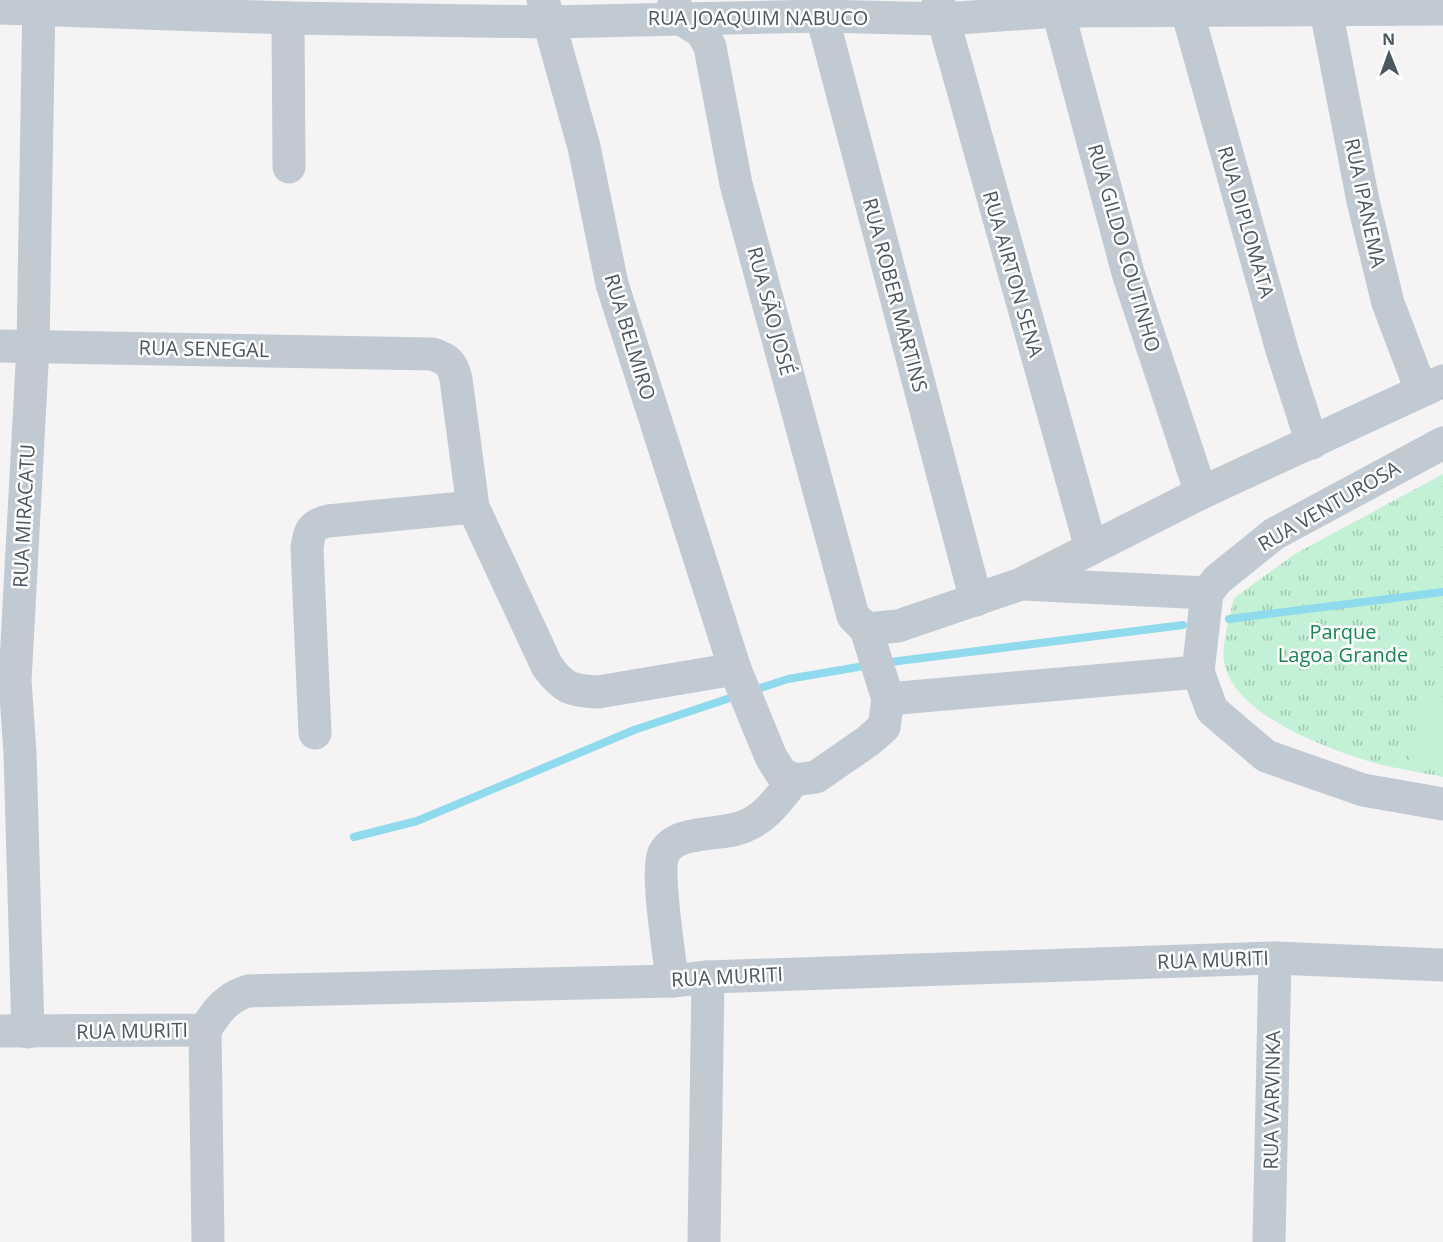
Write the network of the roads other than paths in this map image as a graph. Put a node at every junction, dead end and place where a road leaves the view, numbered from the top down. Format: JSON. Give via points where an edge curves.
{"nodes":[{"id":1,"x":39,"y":4,"type":"edge"},
{"id":2,"x":1056,"y":5,"type":"edge"},
{"id":3,"x":1325,"y":5,"type":"edge"},
{"id":4,"x":1185,"y":6,"type":"edge"},
{"id":5,"x":0,"y":8,"type":"edge"},
{"id":6,"x":811,"y":8,"type":"edge"},
{"id":7,"x":676,"y":9,"type":"edge"},
{"id":8,"x":1443,"y":9,"type":"edge"},
{"id":9,"x":941,"y":10,"type":"edge"},
{"id":10,"x":546,"y":11,"type":"edge"},
{"id":11,"x":288,"y":18,"type":"junction"},
{"id":12,"x":289,"y":167,"type":"dead end"},
{"id":13,"x":0,"y":346,"type":"edge"},
{"id":14,"x":33,"y":346,"type":"junction"},
{"id":15,"x":1432,"y":386,"type":"edge"},
{"id":16,"x":1443,"y":442,"type":"edge"},
{"id":17,"x":1312,"y":443,"type":"junction"},
{"id":18,"x":1201,"y":493,"type":"junction"},
{"id":19,"x":473,"y":507,"type":"junction"},
{"id":20,"x":1091,"y":548,"type":"junction"},
{"id":21,"x":1021,"y":584,"type":"junction"},
{"id":22,"x":1207,"y":593,"type":"junction"},
{"id":23,"x":976,"y":600,"type":"junction"},
{"id":24,"x":866,"y":629,"type":"junction"},
{"id":25,"x":735,"y":669,"type":"junction"},
{"id":26,"x":1198,"y":672,"type":"junction"},
{"id":27,"x":7,"y":681,"type":"edge"},
{"id":28,"x":888,"y":699,"type":"junction"},
{"id":29,"x":315,"y":733,"type":"dead end"},
{"id":30,"x":794,"y":780,"type":"junction"},
{"id":31,"x":1443,"y":804,"type":"edge"},
{"id":32,"x":1275,"y":958,"type":"junction"},
{"id":33,"x":1443,"y":966,"type":"edge"},
{"id":34,"x":708,"y":977,"type":"junction"},
{"id":35,"x":672,"y":981,"type":"junction"},
{"id":36,"x":205,"y":1030,"type":"junction"},
{"id":37,"x":14,"y":1032,"type":"edge"},
{"id":38,"x":208,"y":1242,"type":"edge"},
{"id":39,"x":704,"y":1242,"type":"edge"},
{"id":40,"x":1269,"y":1242,"type":"edge"}],
"edges":[{"from":1,"to":5,"type":"street","name":"RUA JOAQUIM NABUCO"},
{"from":1,"to":11,"type":"street","name":"RUA JOAQUIM NABUCO"},
{"from":1,"to":14,"type":"street","name":"RUA MIRACATU"},
{"from":2,"to":4,"type":"street","name":"RUA JOAQUIM NABUCO"},
{"from":2,"to":9,"type":"street","name":"RUA JOAQUIM NABUCO"},
{"from":2,"to":18,"type":"street","name":"RUA GILDO COUTINHO","via":[[1128,273]]},
{"from":3,"to":4,"type":"street","name":"RUA JOAQUIM NABUCO"},
{"from":3,"to":8,"type":"street","name":"RUA JOAQUIM NABUCO"},
{"from":3,"to":15,"type":"street","name":"RUA IPANEMA","via":[[1362,201],[1388,303]]},
{"from":4,"to":17,"type":"street","name":"RUA DIPLOMATA"},
{"from":6,"to":7,"type":"street","name":"RUA JOAQUIM NABUCO"},
{"from":6,"to":9,"type":"street","name":"RUA JOAQUIM NABUCO"},
{"from":6,"to":23,"type":"street","name":"RUA ROBER MARTINS"},
{"from":7,"to":10,"type":"street","name":"RUA JOAQUIM NABUCO"},
{"from":7,"to":24,"type":"street","name":"RUA SÃO JOSÉ","via":[[702,32],[710,47],[736,184],[853,616]]},
{"from":9,"to":20,"type":"street","name":"RUA AIRTON SENA"},
{"from":10,"to":11,"type":"street","name":"RUA JOAQUIM NABUCO"},
{"from":10,"to":25,"type":"street","name":"RUA BELMIRO","via":[[584,147],[612,284]]},
{"from":11,"to":12,"type":"street"},
{"from":13,"to":14,"type":"street","name":"RUA SENEGAL"},
{"from":14,"to":19,"type":"street","name":"RUA SENEGAL","via":[[409,353],[448,359],[453,367]]},
{"from":14,"to":27,"type":"street","name":"RUA MIRACATU"},
{"from":15,"to":17,"type":"street"},
{"from":16,"to":22,"type":"street","name":"RUA VENTUROSA","via":[[1274,534],[1217,580]]},
{"from":17,"to":18,"type":"street"},
{"from":18,"to":20,"type":"street"},
{"from":19,"to":25,"type":"street","name":"RUA SENEGAL","via":[[547,666],[560,684],[577,691],[598,692]]},
{"from":19,"to":29,"type":"street","via":[[328,521],[309,531]]},
{"from":20,"to":21,"type":"street"},
{"from":21,"to":22,"type":"street"},
{"from":21,"to":23,"type":"street"},
{"from":22,"to":26,"type":"street"},
{"from":23,"to":24,"type":"street","via":[[898,626]]},
{"from":24,"to":28,"type":"street","name":"RUA SÃO JOSÉ"},
{"from":25,"to":30,"type":"street","name":"RUA BELMIRO","via":[[771,757],[781,773]]},
{"from":26,"to":28,"type":"street"},
{"from":26,"to":31,"type":"street","via":[[1212,710],[1266,756],[1363,790]]},
{"from":27,"to":37,"type":"street","name":"RUA MIRACATU","via":[[20,753]]},
{"from":28,"to":30,"type":"street","via":[[884,727],[868,741],[816,777]]},
{"from":30,"to":35,"type":"street","via":[[766,814],[744,827],[676,840],[664,853],[661,874]]},
{"from":32,"to":33,"type":"street","name":"RUA MURITI"},
{"from":32,"to":34,"type":"street","name":"RUA MURITI"},
{"from":32,"to":40,"type":"street","name":"RUA VARVINKA"},
{"from":34,"to":35,"type":"street","name":"RUA MURITI"},
{"from":34,"to":39,"type":"street"},
{"from":35,"to":36,"type":"street","name":"RUA MURITI","via":[[248,992],[225,1004]]},
{"from":36,"to":37,"type":"street","name":"RUA MURITI"},
{"from":36,"to":38,"type":"street"}]}
